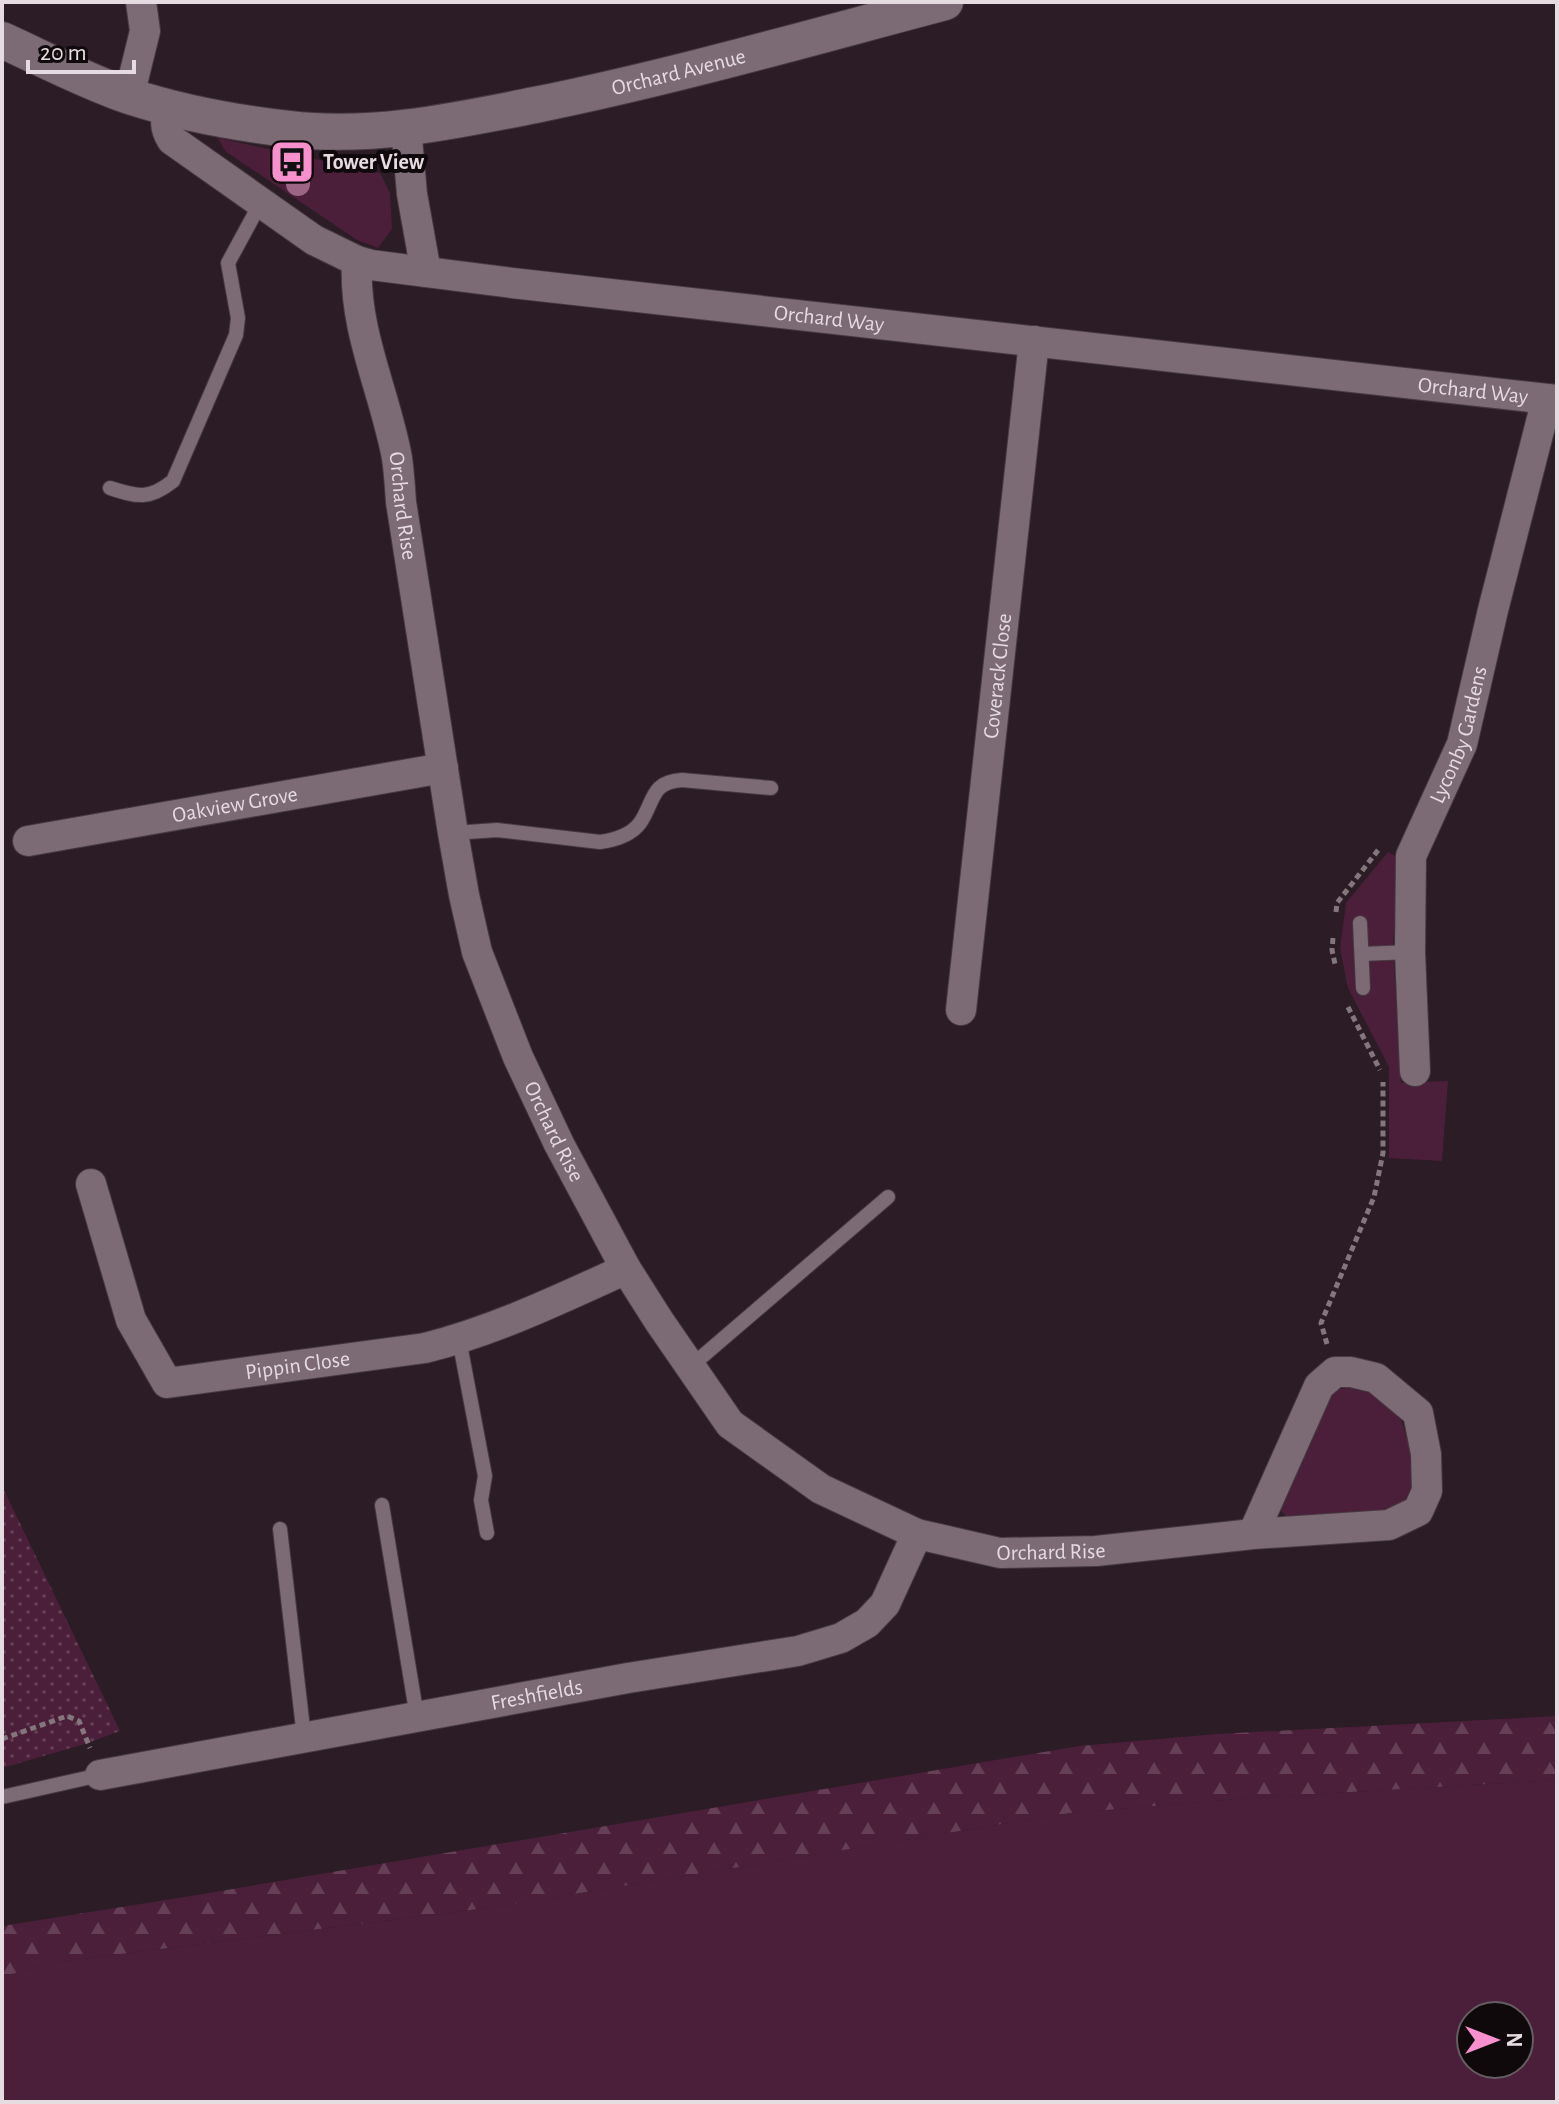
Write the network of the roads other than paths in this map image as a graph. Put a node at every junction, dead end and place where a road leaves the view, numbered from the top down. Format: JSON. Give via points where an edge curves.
{"nodes":[{"id":1,"x":141,"y":2,"type":"edge"},
{"id":2,"x":945,"y":2,"type":"edge"},
{"id":3,"x":2,"y":40,"type":"edge"},
{"id":4,"x":129,"y":96,"type":"junction"},
{"id":5,"x":170,"y":107,"type":"junction"},
{"id":6,"x":406,"y":127,"type":"junction"},
{"id":7,"x":261,"y":202,"type":"junction"},
{"id":8,"x":357,"y":261,"type":"junction"},
{"id":9,"x":426,"y":272,"type":"junction"},
{"id":10,"x":1034,"y":341,"type":"junction"},
{"id":11,"x":1552,"y":400,"type":"edge"},
{"id":12,"x":110,"y":488,"type":"dead end"},
{"id":13,"x":443,"y":768,"type":"junction"},
{"id":14,"x":771,"y":788,"type":"dead end"},
{"id":15,"x":453,"y":833,"type":"junction"},
{"id":16,"x":28,"y":841,"type":"dead end"},
{"id":17,"x":1360,"y":923,"type":"dead end"},
{"id":18,"x":1410,"y":952,"type":"junction"},
{"id":19,"x":1362,"y":954,"type":"junction"},
{"id":20,"x":1363,"y":988,"type":"dead end"},
{"id":21,"x":961,"y":1010,"type":"dead end"},
{"id":22,"x":1415,"y":1071,"type":"road end"},
{"id":23,"x":91,"y":1184,"type":"dead end"},
{"id":24,"x":888,"y":1197,"type":"dead end"},
{"id":25,"x":626,"y":1269,"type":"junction"},
{"id":26,"x":459,"y":1339,"type":"junction"},
{"id":27,"x":689,"y":1367,"type":"junction"},
{"id":28,"x":382,"y":1505,"type":"dead end"},
{"id":29,"x":280,"y":1529,"type":"dead end"},
{"id":30,"x":487,"y":1533,"type":"dead end"},
{"id":31,"x":917,"y":1534,"type":"junction"},
{"id":32,"x":1253,"y":1534,"type":"junction"},
{"id":33,"x":417,"y":1717,"type":"junction"},
{"id":34,"x":304,"y":1737,"type":"junction"},
{"id":35,"x":100,"y":1775,"type":"joint"},
{"id":36,"x":2,"y":1797,"type":"edge"}],
"edges":[{"from":1,"to":4,"type":"street","via":[[145,31]]},
{"from":2,"to":6,"type":"street","name":"Orchard Avenue","via":[[595,93]]},
{"from":3,"to":4,"type":"street","name":"Orchard Avenue"},
{"from":4,"to":5,"type":"street","name":"Orchard Avenue"},
{"from":5,"to":6,"type":"street","name":"Orchard Avenue","via":[[291,129]]},
{"from":5,"to":7,"type":"street","name":"Orchard Way","via":[[165,121],[172,140]]},
{"from":6,"to":9,"type":"street"},
{"from":7,"to":8,"type":"street","name":"Orchard Way","via":[[314,240]]},
{"from":7,"to":12,"type":"lane","via":[[228,263],[236,335],[173,481],[145,496]]},
{"from":8,"to":9,"type":"street","name":"Orchard Way"},
{"from":8,"to":13,"type":"street","name":"Orchard Rise","via":[[355,283],[369,360],[397,459]]},
{"from":9,"to":10,"type":"street","name":"Orchard Way"},
{"from":10,"to":11,"type":"street","name":"Orchard Way"},
{"from":10,"to":21,"type":"street","name":"Coverack Close"},
{"from":11,"to":18,"type":"street","name":"Lyconby Gardens","via":[[1462,744],[1411,856]]},
{"from":13,"to":15,"type":"street","name":"Orchard Rise"},
{"from":13,"to":16,"type":"street","name":"Oakview Grove"},
{"from":14,"to":15,"type":"lane","via":[[672,781],[656,790],[639,825],[600,842],[497,830]]},
{"from":15,"to":25,"type":"street","name":"Orchard Rise","via":[[477,952],[518,1057]]},
{"from":17,"to":19,"type":"lane"},
{"from":18,"to":19,"type":"lane"},
{"from":18,"to":22,"type":"street","name":"Lyconby Gardens"},
{"from":19,"to":20,"type":"lane"},
{"from":23,"to":26,"type":"street","name":"Pippin Close","via":[[131,1320],[167,1383]]},
{"from":24,"to":27,"type":"lane"},
{"from":25,"to":26,"type":"street","name":"Pippin Close"},
{"from":25,"to":27,"type":"street","name":"Orchard Rise"},
{"from":26,"to":30,"type":"lane","via":[[485,1476],[481,1500]]},
{"from":27,"to":31,"type":"street","name":"Orchard Rise","via":[[730,1424],[821,1489]]},
{"from":28,"to":33,"type":"lane"},
{"from":29,"to":34,"type":"lane"},
{"from":31,"to":32,"type":"street","name":"Orchard Rise","via":[[1000,1553],[1096,1551]]},
{"from":31,"to":33,"type":"street","name":"Freshfields","via":[[885,1604],[867,1623],[841,1638],[798,1651]]},
{"from":32,"to":32,"type":"street","name":"Orchard Rise","via":[[1319,1386],[1335,1372],[1376,1378],[1418,1413],[1427,1491],[1418,1511],[1389,1525]]},
{"from":33,"to":34,"type":"street","name":"Freshfields"},
{"from":34,"to":35,"type":"street","name":"Freshfields"},
{"from":35,"to":36,"type":"lane"}]}
